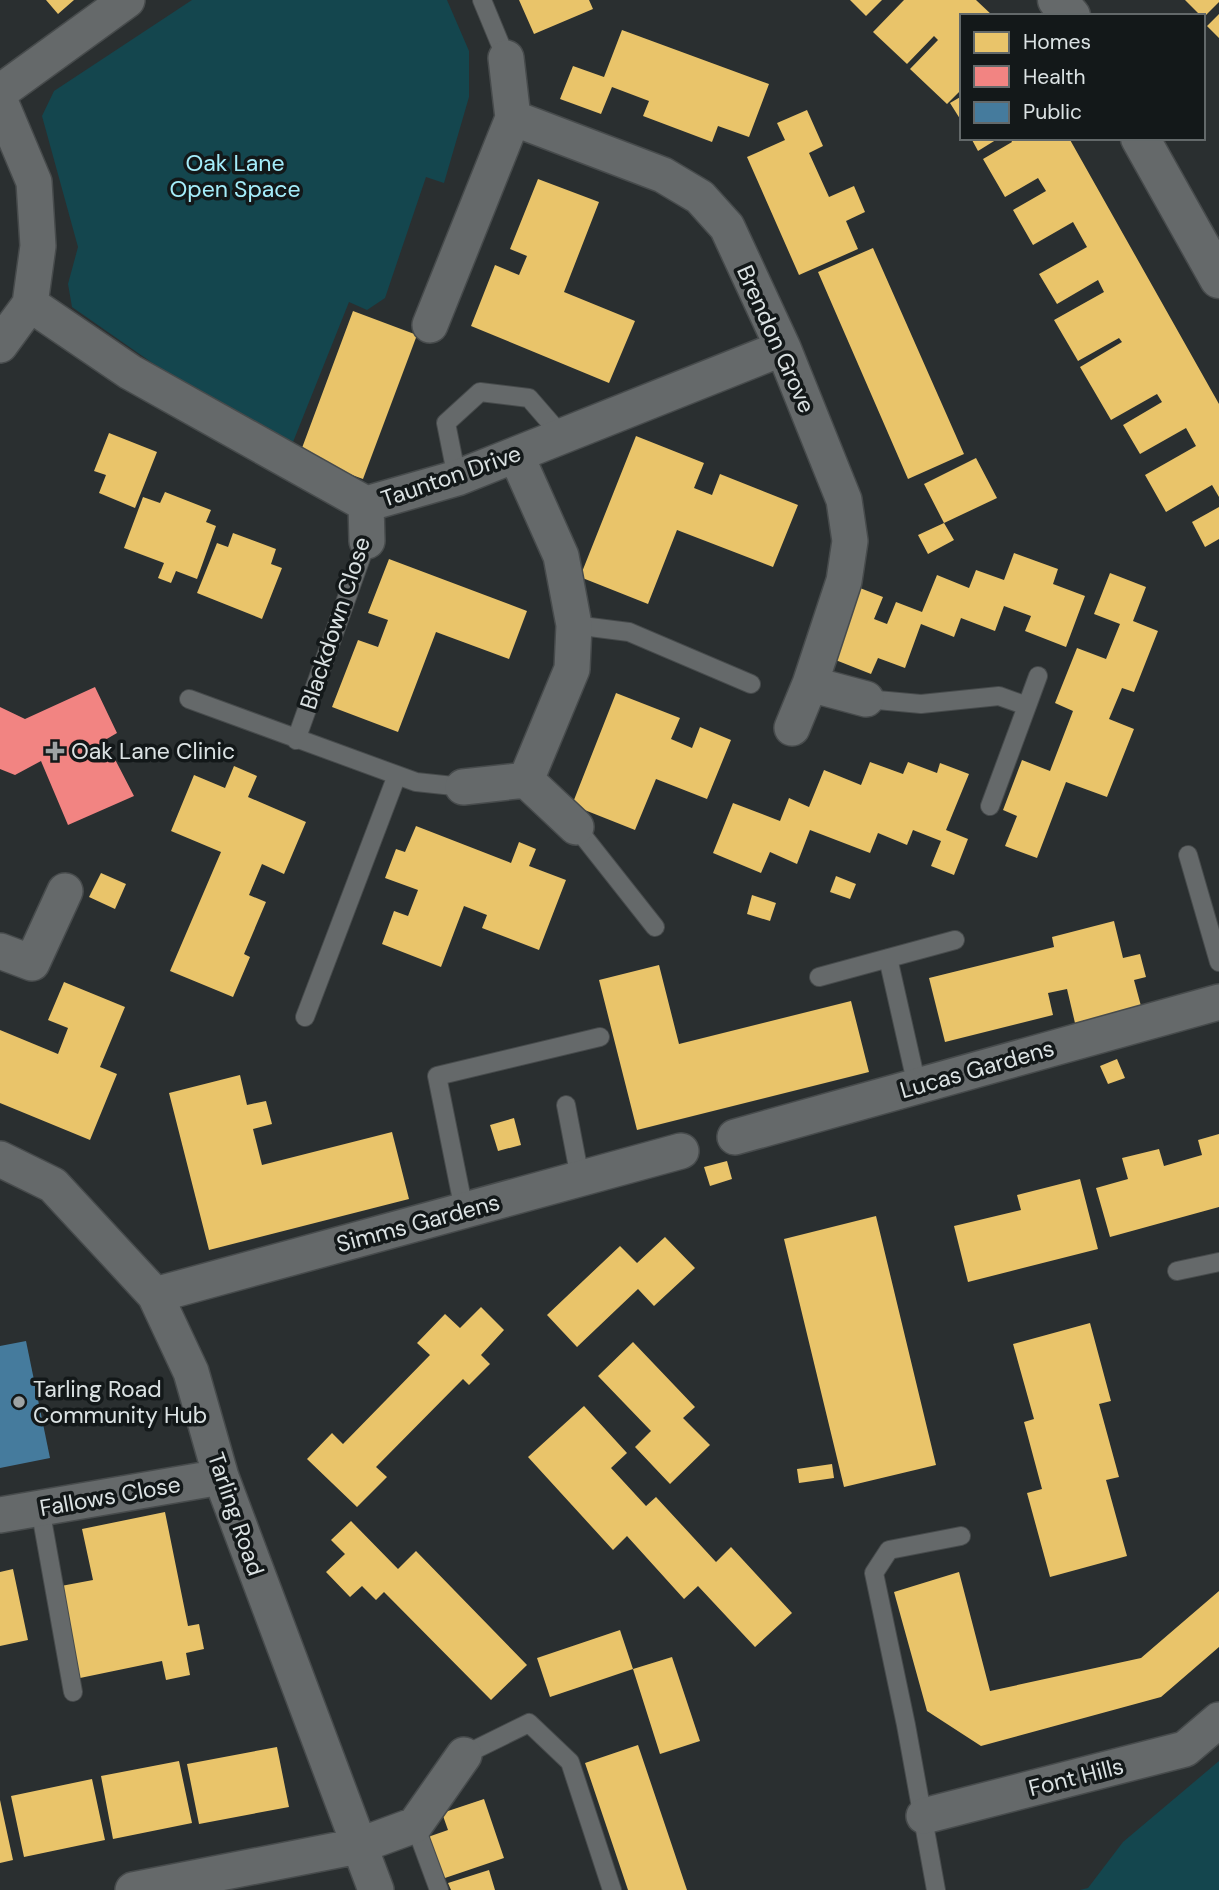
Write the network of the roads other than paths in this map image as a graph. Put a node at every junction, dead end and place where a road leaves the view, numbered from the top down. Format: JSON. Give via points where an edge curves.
{"nodes":[{"id":1,"x":127,"y":0,"type":"edge"},
{"id":2,"x":482,"y":0,"type":"edge"},
{"id":3,"x":1057,"y":0,"type":"edge"},
{"id":4,"x":1069,"y":14,"type":"edge"},
{"id":5,"x":506,"y":58,"type":"joint"},
{"id":6,"x":0,"y":93,"type":"edge"},
{"id":7,"x":0,"y":101,"type":"edge"},
{"id":8,"x":513,"y":118,"type":"junction"},
{"id":9,"x":1141,"y":140,"type":"edge"},
{"id":10,"x":1219,"y":279,"type":"edge"},
{"id":11,"x":30,"y":304,"type":"junction"},
{"id":12,"x":430,"y":325,"type":"dead end"},
{"id":13,"x":0,"y":345,"type":"edge"},
{"id":14,"x":783,"y":348,"type":"junction"},
{"id":15,"x":562,"y":436,"type":"junction"},
{"id":16,"x":516,"y":455,"type":"junction"},
{"id":17,"x":457,"y":478,"type":"junction"},
{"id":18,"x":366,"y":504,"type":"junction"},
{"id":19,"x":367,"y":541,"type":"joint"},
{"id":20,"x":574,"y":625,"type":"junction"},
{"id":21,"x":1038,"y":676,"type":"dead end"},
{"id":22,"x":751,"y":684,"type":"dead end"},
{"id":23,"x":810,"y":684,"type":"junction"},
{"id":24,"x":189,"y":699,"type":"dead end"},
{"id":25,"x":866,"y":699,"type":"joint"},
{"id":26,"x":1027,"y":706,"type":"junction"},
{"id":27,"x":792,"y":728,"type":"dead end"},
{"id":28,"x":296,"y":740,"type":"junction"},
{"id":29,"x":397,"y":775,"type":"junction"},
{"id":30,"x":526,"y":780,"type":"junction"},
{"id":31,"x":463,"y":787,"type":"joint"},
{"id":32,"x":990,"y":806,"type":"dead end"},
{"id":33,"x":576,"y":827,"type":"joint"},
{"id":34,"x":1188,"y":855,"type":"dead end"},
{"id":35,"x":65,"y":891,"type":"dead end"},
{"id":36,"x":655,"y":927,"type":"dead end"},
{"id":37,"x":956,"y":940,"type":"dead end"},
{"id":38,"x":0,"y":951,"type":"edge"},
{"id":39,"x":888,"y":958,"type":"junction"},
{"id":40,"x":1219,"y":962,"type":"edge"},
{"id":41,"x":819,"y":977,"type":"dead end"},
{"id":42,"x":1219,"y":1002,"type":"edge"},
{"id":43,"x":305,"y":1017,"type":"dead end"},
{"id":44,"x":600,"y":1037,"type":"dead end"},
{"id":45,"x":917,"y":1086,"type":"junction"},
{"id":46,"x":566,"y":1105,"type":"dead end"},
{"id":47,"x":734,"y":1137,"type":"dead end"},
{"id":48,"x":681,"y":1151,"type":"dead end"},
{"id":49,"x":0,"y":1159,"type":"edge"},
{"id":50,"x":580,"y":1178,"type":"junction"},
{"id":51,"x":464,"y":1210,"type":"junction"},
{"id":52,"x":1219,"y":1262,"type":"edge"},
{"id":53,"x":1177,"y":1271,"type":"dead end"},
{"id":54,"x":155,"y":1295,"type":"junction"},
{"id":55,"x":221,"y":1477,"type":"junction"},
{"id":56,"x":40,"y":1508,"type":"junction"},
{"id":57,"x":0,"y":1515,"type":"edge"},
{"id":58,"x":961,"y":1536,"type":"dead end"},
{"id":59,"x":73,"y":1692,"type":"dead end"},
{"id":60,"x":1219,"y":1720,"type":"edge"},
{"id":61,"x":464,"y":1755,"type":"joint"},
{"id":62,"x":924,"y":1816,"type":"junction"},
{"id":63,"x":415,"y":1825,"type":"junction"},
{"id":64,"x":358,"y":1846,"type":"junction"},
{"id":65,"x":133,"y":1890,"type":"edge"},
{"id":66,"x":376,"y":1890,"type":"edge"},
{"id":67,"x":439,"y":1890,"type":"edge"},
{"id":68,"x":612,"y":1890,"type":"edge"},
{"id":69,"x":936,"y":1890,"type":"edge"}],
"edges":[{"from":1,"to":6,"type":"street"},
{"from":2,"to":5,"type":"lane"},
{"from":3,"to":4,"type":"street"},
{"from":5,"to":8,"type":"street"},
{"from":7,"to":11,"type":"street","via":[[34,182],[38,246]]},
{"from":8,"to":12,"type":"street"},
{"from":8,"to":14,"type":"street","name":"Brendon Grove","via":[[663,176],[700,197],[727,227]]},
{"from":9,"to":10,"type":"street"},
{"from":11,"to":13,"type":"street"},
{"from":11,"to":18,"type":"street","name":"Taunton Drive","via":[[130,372]]},
{"from":14,"to":15,"type":"street","name":"Taunton Drive"},
{"from":14,"to":23,"type":"street","name":"Brendon Grove","via":[[844,500],[850,541],[844,581]]},
{"from":15,"to":16,"type":"street","name":"Taunton Drive"},
{"from":15,"to":17,"type":"lane","via":[[529,398],[480,392],[446,423]]},
{"from":16,"to":17,"type":"street","name":"Taunton Drive"},
{"from":16,"to":20,"type":"street","via":[[561,556]]},
{"from":17,"to":18,"type":"street","name":"Taunton Drive"},
{"from":18,"to":19,"type":"street","name":"Blackdown Close"},
{"from":19,"to":28,"type":"lane","name":"Blackdown Close"},
{"from":20,"to":22,"type":"lane","via":[[629,632]]},
{"from":20,"to":30,"type":"street","via":[[572,669]]},
{"from":21,"to":26,"type":"lane"},
{"from":23,"to":25,"type":"street"},
{"from":23,"to":27,"type":"street","name":"Brendon Grove"},
{"from":24,"to":28,"type":"lane","name":"Blackdown Close"},
{"from":25,"to":26,"type":"lane","via":[[921,704],[999,695]]},
{"from":26,"to":32,"type":"lane"},
{"from":28,"to":29,"type":"lane","name":"Blackdown Close"},
{"from":29,"to":31,"type":"lane","name":"Blackdown Close"},
{"from":29,"to":43,"type":"lane"},
{"from":30,"to":31,"type":"street","name":"Blackdown Close"},
{"from":30,"to":33,"type":"street"},
{"from":33,"to":36,"type":"lane"},
{"from":34,"to":40,"type":"lane"},
{"from":35,"to":38,"type":"street","via":[[32,963]]},
{"from":37,"to":39,"type":"lane"},
{"from":39,"to":41,"type":"lane"},
{"from":39,"to":45,"type":"lane"},
{"from":42,"to":45,"type":"street","name":"Lucas Gardens"},
{"from":44,"to":51,"type":"lane","via":[[437,1076]]},
{"from":45,"to":47,"type":"street","name":"Lucas Gardens"},
{"from":46,"to":50,"type":"lane"},
{"from":48,"to":50,"type":"street","name":"Simms Gardens"},
{"from":49,"to":54,"type":"street","name":"Tarling Road","via":[[54,1185]]},
{"from":50,"to":51,"type":"street","name":"Simms Gardens"},
{"from":51,"to":54,"type":"street","name":"Simms Gardens"},
{"from":52,"to":53,"type":"lane"},
{"from":54,"to":55,"type":"street","name":"Tarling Road","via":[[191,1372]]},
{"from":55,"to":56,"type":"street","name":"Fallows Close"},
{"from":55,"to":64,"type":"street","name":"Tarling Road"},
{"from":56,"to":57,"type":"street","name":"Fallows Close"},
{"from":56,"to":59,"type":"lane"},
{"from":58,"to":62,"type":"lane","via":[[889,1550],[874,1573]]},
{"from":60,"to":62,"type":"street","name":"Font Hills","via":[[1185,1749]]},
{"from":61,"to":63,"type":"street"},
{"from":61,"to":68,"type":"lane","via":[[529,1723],[570,1762]]},
{"from":62,"to":69,"type":"lane"},
{"from":63,"to":64,"type":"street"},
{"from":63,"to":67,"type":"lane"},
{"from":64,"to":65,"type":"street"},
{"from":64,"to":66,"type":"street","name":"Tarling Road"}]}
